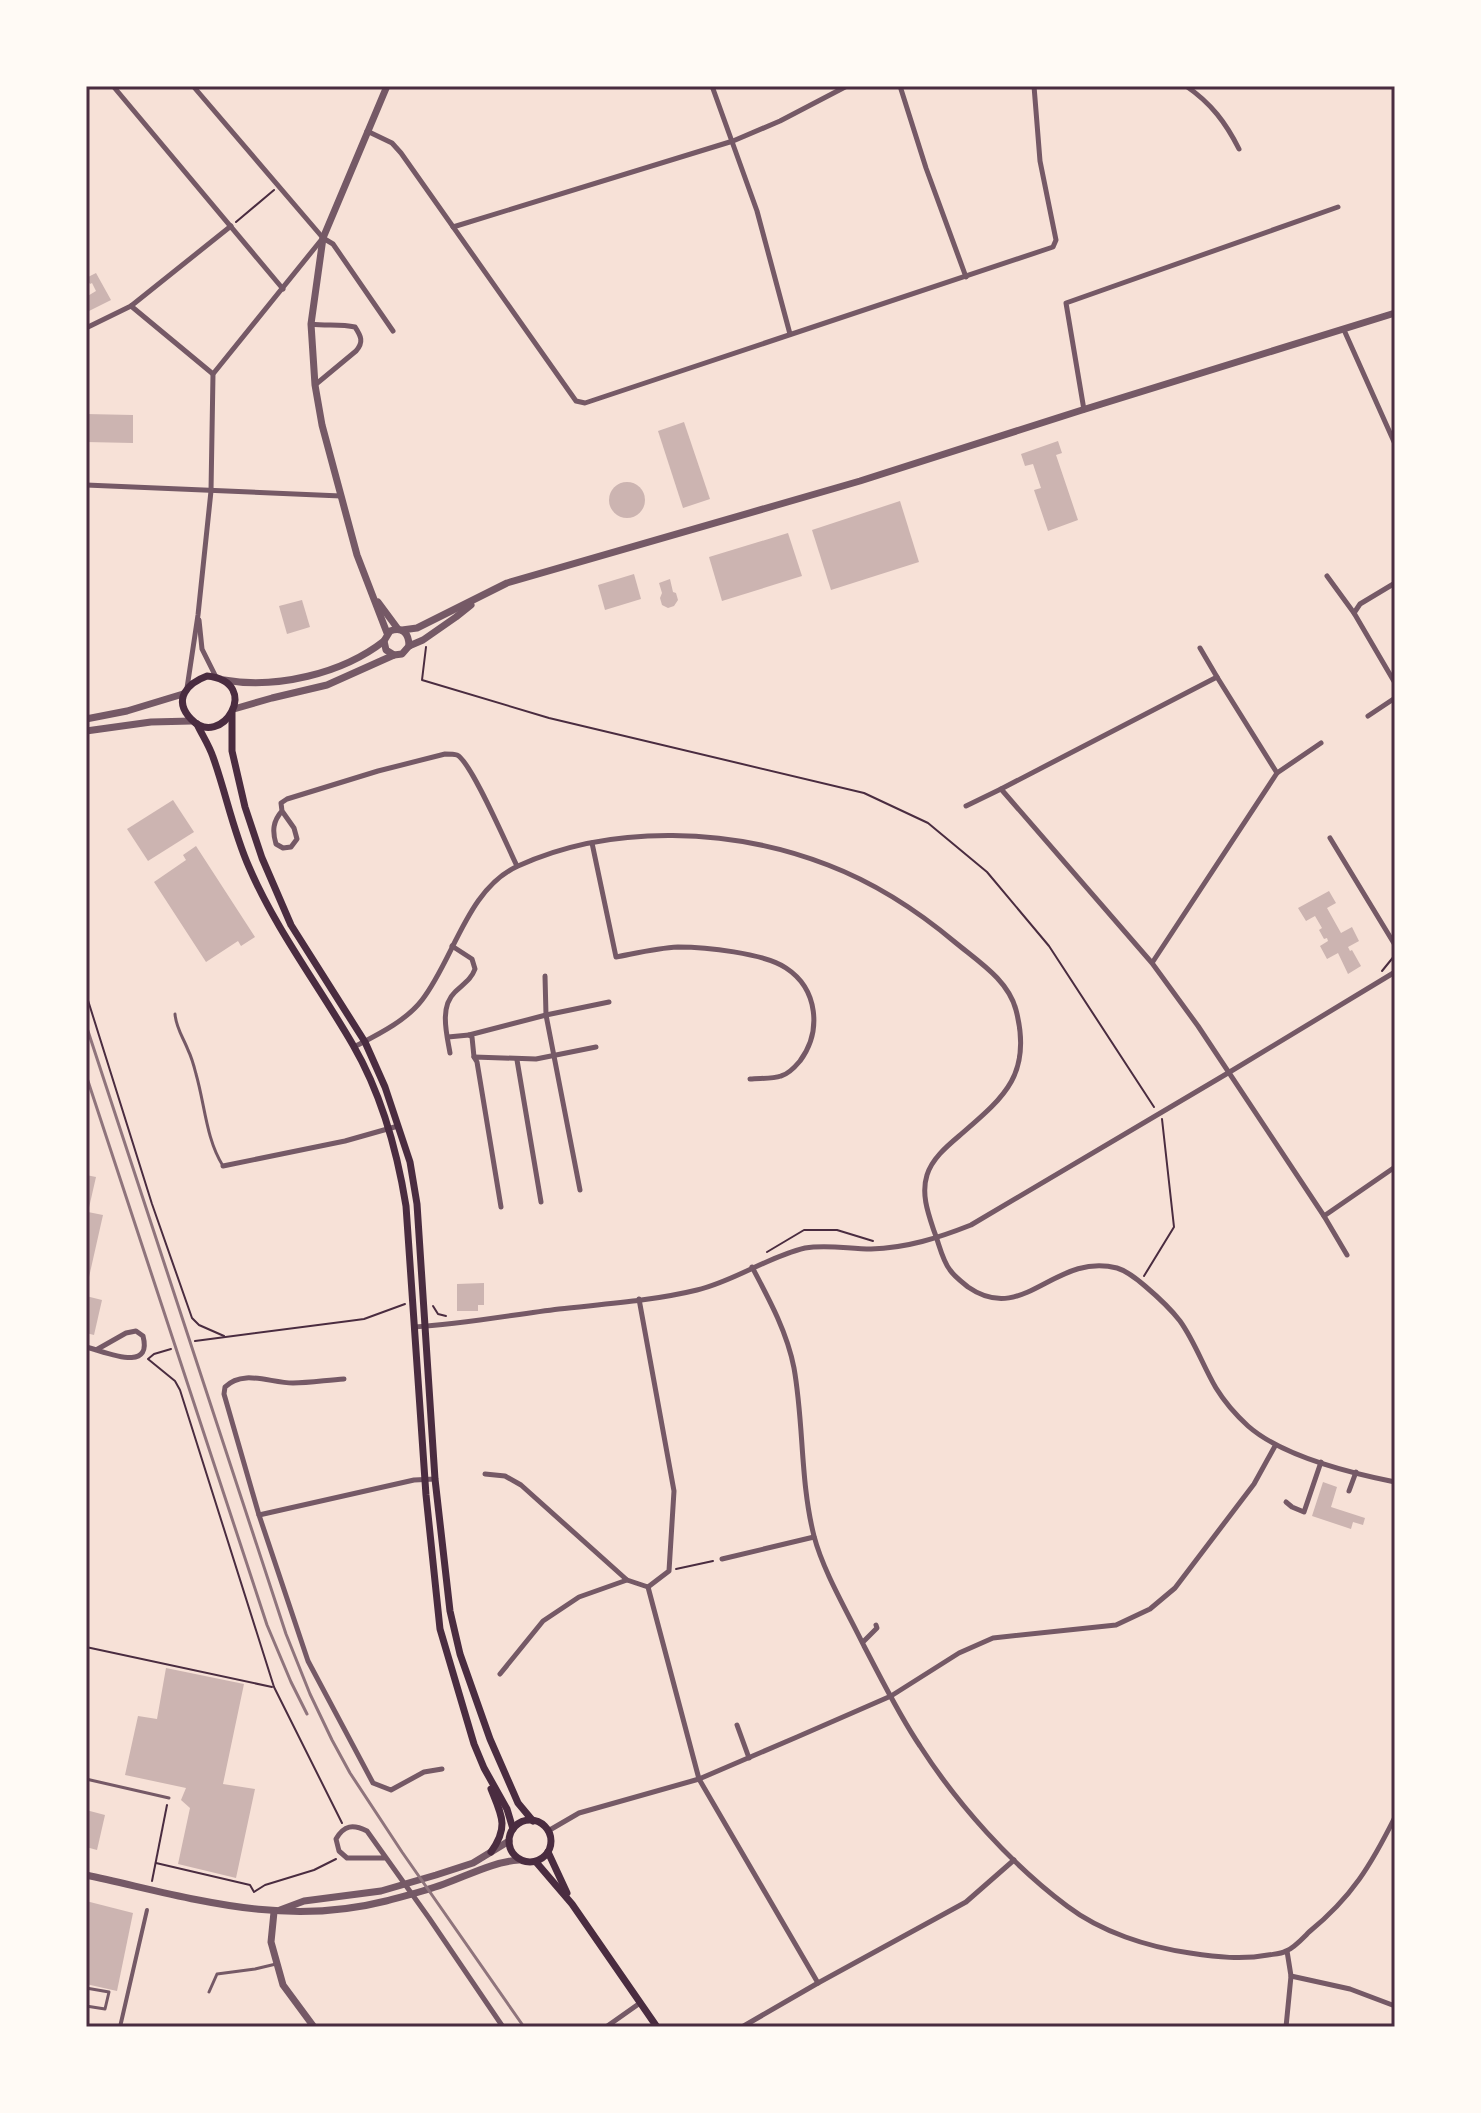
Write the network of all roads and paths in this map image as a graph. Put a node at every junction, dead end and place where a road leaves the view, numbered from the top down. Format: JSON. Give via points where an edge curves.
{"nodes":[{"id":1,"x":113,"y":86,"type":"edge"},
{"id":2,"x":193,"y":86,"type":"edge"},
{"id":3,"x":375,"y":86,"type":"edge"},
{"id":4,"x":712,"y":86,"type":"edge"},
{"id":5,"x":847,"y":86,"type":"edge"},
{"id":6,"x":900,"y":86,"type":"edge"},
{"id":7,"x":1034,"y":86,"type":"edge"},
{"id":8,"x":1186,"y":86,"type":"edge"},
{"id":9,"x":385,"y":88,"type":"edge"},
{"id":10,"x":367,"y":131,"type":"junction"},
{"id":11,"x":733,"y":141,"type":"junction"},
{"id":12,"x":1239,"y":149,"type":"dead end"},
{"id":13,"x":278,"y":187,"type":"junction"},
{"id":14,"x":1338,"y":207,"type":"dead end"},
{"id":15,"x":231,"y":226,"type":"junction"},
{"id":16,"x":453,"y":228,"type":"junction"},
{"id":17,"x":323,"y":238,"type":"junction"},
{"id":18,"x":966,"y":277,"type":"junction"},
{"id":19,"x":283,"y":289,"type":"junction"},
{"id":20,"x":131,"y":306,"type":"junction"},
{"id":21,"x":1395,"y":313,"type":"edge"},
{"id":22,"x":311,"y":324,"type":"junction"},
{"id":23,"x":86,"y":328,"type":"edge"},
{"id":24,"x":1344,"y":330,"type":"junction"},
{"id":25,"x":393,"y":331,"type":"dead end"},
{"id":26,"x":790,"y":334,"type":"junction"},
{"id":27,"x":213,"y":374,"type":"junction"},
{"id":28,"x":315,"y":385,"type":"junction"},
{"id":29,"x":1084,"y":410,"type":"junction"},
{"id":30,"x":1395,"y":444,"type":"edge"},
{"id":31,"x":86,"y":485,"type":"edge"},
{"id":32,"x":211,"y":491,"type":"junction"},
{"id":33,"x":341,"y":496,"type":"junction"},
{"id":34,"x":1327,"y":576,"type":"dead end"},
{"id":35,"x":1395,"y":583,"type":"edge"},
{"id":36,"x":372,"y":595,"type":"junction"},
{"id":37,"x":478,"y":598,"type":"junction"},
{"id":38,"x":1354,"y":613,"type":"junction"},
{"id":39,"x":198,"y":615,"type":"junction"},
{"id":40,"x":400,"y":630,"type":"junction"},
{"id":41,"x":385,"y":637,"type":"junction"},
{"id":42,"x":426,"y":645,"type":"dead end"},
{"id":43,"x":409,"y":646,"type":"junction"},
{"id":44,"x":1200,"y":648,"type":"dead end"},
{"id":45,"x":394,"y":655,"type":"junction"},
{"id":46,"x":1217,"y":677,"type":"junction"},
{"id":47,"x":220,"y":678,"type":"junction"},
{"id":48,"x":1395,"y":683,"type":"edge"},
{"id":49,"x":185,"y":691,"type":"junction"},
{"id":50,"x":1395,"y":698,"type":"edge"},
{"id":51,"x":233,"y":711,"type":"junction"},
{"id":52,"x":1368,"y":716,"type":"dead end"},
{"id":53,"x":86,"y":719,"type":"edge"},
{"id":54,"x":195,"y":722,"type":"junction"},
{"id":55,"x":86,"y":731,"type":"edge"},
{"id":56,"x":1321,"y":743,"type":"dead end"},
{"id":57,"x":1277,"y":773,"type":"junction"},
{"id":58,"x":1001,"y":789,"type":"junction"},
{"id":59,"x":966,"y":806,"type":"dead end"},
{"id":60,"x":282,"y":811,"type":"junction"},
{"id":61,"x":1330,"y":838,"type":"dead end"},
{"id":62,"x":592,"y":843,"type":"junction"},
{"id":63,"x":517,"y":866,"type":"junction"},
{"id":64,"x":1395,"y":945,"type":"edge"},
{"id":65,"x":452,"y":946,"type":"junction"},
{"id":66,"x":1152,"y":963,"type":"junction"},
{"id":67,"x":1395,"y":972,"type":"edge"},
{"id":68,"x":545,"y":976,"type":"dead end"},
{"id":69,"x":86,"y":994,"type":"edge"},
{"id":70,"x":609,"y":1002,"type":"dead end"},
{"id":71,"x":175,"y":1014,"type":"dead end"},
{"id":72,"x":546,"y":1015,"type":"junction"},
{"id":73,"x":469,"y":1035,"type":"junction"},
{"id":74,"x":448,"y":1037,"type":"junction"},
{"id":75,"x":365,"y":1042,"type":"junction"},
{"id":76,"x":354,"y":1047,"type":"junction"},
{"id":77,"x":596,"y":1047,"type":"dead end"},
{"id":78,"x":450,"y":1053,"type":"dead end"},
{"id":79,"x":555,"y":1056,"type":"junction"},
{"id":80,"x":474,"y":1057,"type":"junction"},
{"id":81,"x":517,"y":1060,"type":"junction"},
{"id":82,"x":1228,"y":1073,"type":"junction"},
{"id":83,"x":750,"y":1079,"type":"dead end"},
{"id":84,"x":1158,"y":1113,"type":"junction"},
{"id":85,"x":398,"y":1126,"type":"junction"},
{"id":86,"x":389,"y":1129,"type":"junction"},
{"id":87,"x":223,"y":1166,"type":"joint"},
{"id":88,"x":1395,"y":1167,"type":"edge"},
{"id":89,"x":580,"y":1190,"type":"dead end"},
{"id":90,"x":541,"y":1202,"type":"dead end"},
{"id":91,"x":501,"y":1207,"type":"dead end"},
{"id":92,"x":1324,"y":1216,"type":"junction"},
{"id":93,"x":937,"y":1239,"type":"junction"},
{"id":94,"x":1347,"y":1255,"type":"dead end"},
{"id":95,"x":752,"y":1267,"type":"junction"},
{"id":96,"x":1140,"y":1282,"type":"junction"},
{"id":97,"x":639,"y":1299,"type":"junction"},
{"id":98,"x":406,"y":1304,"type":"dead end"},
{"id":99,"x":413,"y":1327,"type":"junction"},
{"id":100,"x":426,"y":1327,"type":"junction"},
{"id":101,"x":224,"y":1336,"type":"junction"},
{"id":102,"x":195,"y":1341,"type":"dead end"},
{"id":103,"x":86,"y":1347,"type":"edge"},
{"id":104,"x":171,"y":1349,"type":"dead end"},
{"id":105,"x":96,"y":1350,"type":"junction"},
{"id":106,"x":344,"y":1379,"type":"dead end"},
{"id":107,"x":1275,"y":1446,"type":"junction"},
{"id":108,"x":1321,"y":1462,"type":"junction"},
{"id":109,"x":1356,"y":1472,"type":"junction"},
{"id":110,"x":485,"y":1474,"type":"dead end"},
{"id":111,"x":425,"y":1479,"type":"junction"},
{"id":112,"x":435,"y":1479,"type":"junction"},
{"id":113,"x":1395,"y":1482,"type":"edge"},
{"id":114,"x":1349,"y":1491,"type":"dead end"},
{"id":115,"x":1286,"y":1502,"type":"dead end"},
{"id":116,"x":259,"y":1515,"type":"junction"},
{"id":117,"x":814,"y":1537,"type":"junction"},
{"id":118,"x":722,"y":1559,"type":"joint"},
{"id":119,"x":669,"y":1571,"type":"junction"},
{"id":120,"x":627,"y":1580,"type":"junction"},
{"id":121,"x":648,"y":1587,"type":"junction"},
{"id":122,"x":876,"y":1625,"type":"dead end"},
{"id":123,"x":863,"y":1642,"type":"junction"},
{"id":124,"x":86,"y":1647,"type":"edge"},
{"id":125,"x":500,"y":1674,"type":"dead end"},
{"id":126,"x":274,"y":1687,"type":"junction"},
{"id":127,"x":891,"y":1696,"type":"junction"},
{"id":128,"x":737,"y":1725,"type":"dead end"},
{"id":129,"x":749,"y":1758,"type":"junction"},
{"id":130,"x":484,"y":1768,"type":"junction"},
{"id":131,"x":442,"y":1769,"type":"dead end"},
{"id":132,"x":86,"y":1779,"type":"edge"},
{"id":133,"x":699,"y":1779,"type":"junction"},
{"id":134,"x":169,"y":1798,"type":"joint"},
{"id":135,"x":1395,"y":1817,"type":"edge"},
{"id":136,"x":533,"y":1821,"type":"junction"},
{"id":137,"x":342,"y":1823,"type":"dead end"},
{"id":138,"x":513,"y":1829,"type":"junction"},
{"id":139,"x":548,"y":1831,"type":"junction"},
{"id":140,"x":509,"y":1841,"type":"junction"},
{"id":141,"x":332,"y":1852,"type":"dead end"},
{"id":142,"x":491,"y":1852,"type":"junction"},
{"id":143,"x":548,"y":1852,"type":"junction"},
{"id":144,"x":385,"y":1858,"type":"junction"},
{"id":145,"x":336,"y":1859,"type":"junction"},
{"id":146,"x":519,"y":1860,"type":"junction"},
{"id":147,"x":1014,"y":1860,"type":"junction"},
{"id":148,"x":340,"y":1861,"type":"dead end"},
{"id":149,"x":536,"y":1862,"type":"junction"},
{"id":150,"x":86,"y":1875,"type":"edge"},
{"id":151,"x":572,"y":1904,"type":"junction"},
{"id":152,"x":147,"y":1910,"type":"dead end"},
{"id":153,"x":274,"y":1912,"type":"junction"},
{"id":154,"x":1287,"y":1951,"type":"junction"},
{"id":155,"x":276,"y":1964,"type":"junction"},
{"id":156,"x":1291,"y":1976,"type":"junction"},
{"id":157,"x":818,"y":1983,"type":"junction"},
{"id":158,"x":86,"y":1988,"type":"edge"},
{"id":159,"x":209,"y":1992,"type":"dead end"},
{"id":160,"x":640,"y":2003,"type":"junction"},
{"id":161,"x":86,"y":2006,"type":"edge"},
{"id":162,"x":1395,"y":2006,"type":"edge"},
{"id":163,"x":120,"y":2027,"type":"edge"},
{"id":164,"x":314,"y":2027,"type":"edge"},
{"id":165,"x":503,"y":2027,"type":"edge"},
{"id":166,"x":606,"y":2027,"type":"edge"},
{"id":167,"x":657,"y":2027,"type":"edge"},
{"id":168,"x":742,"y":2027,"type":"edge"},
{"id":169,"x":1286,"y":2027,"type":"edge"}],
"edges":[{"from":1,"to":15,"type":"street"},
{"from":2,"to":13,"type":"street"},
{"from":3,"to":9,"type":"street"},
{"from":4,"to":11,"type":"street"},
{"from":5,"to":11,"type":"street"},
{"from":6,"to":18,"type":"street"},
{"from":7,"to":18,"type":"street","via":[[1040,161],[1056,240],[1053,247]]},
{"from":8,"to":12,"type":"street","via":[[1226,123]]},
{"from":9,"to":10,"type":"street"},
{"from":10,"to":16,"type":"street","via":[[401,153]]},
{"from":10,"to":17,"type":"street"},
{"from":11,"to":16,"type":"street"},
{"from":11,"to":26,"type":"street"},
{"from":13,"to":15,"type":"path"},
{"from":13,"to":17,"type":"street"},
{"from":14,"to":29,"type":"street","via":[[1066,303]]},
{"from":15,"to":19,"type":"street"},
{"from":15,"to":20,"type":"street"},
{"from":16,"to":26,"type":"street","via":[[576,401],[585,403]]},
{"from":17,"to":19,"type":"street"},
{"from":17,"to":22,"type":"street"},
{"from":17,"to":25,"type":"street","via":[[333,244]]},
{"from":18,"to":26,"type":"street"},
{"from":19,"to":27,"type":"street"},
{"from":20,"to":23,"type":"street"},
{"from":20,"to":27,"type":"street"},
{"from":21,"to":24,"type":"street"},
{"from":22,"to":28,"type":"street"},
{"from":22,"to":28,"type":"street","via":[[355,327],[361,336],[356,351]]},
{"from":24,"to":29,"type":"street"},
{"from":24,"to":30,"type":"street"},
{"from":27,"to":32,"type":"street"},
{"from":28,"to":33,"type":"street"},
{"from":29,"to":37,"type":"street","via":[[516,580]]},
{"from":31,"to":32,"type":"street"},
{"from":32,"to":33,"type":"street"},
{"from":32,"to":39,"type":"street"},
{"from":33,"to":36,"type":"street"},
{"from":34,"to":38,"type":"street"},
{"from":35,"to":38,"type":"street"},
{"from":36,"to":40,"type":"street"},
{"from":36,"to":41,"type":"street"},
{"from":37,"to":40,"type":"street","via":[[417,628]]},
{"from":37,"to":43,"type":"street"},
{"from":38,"to":48,"type":"street"},
{"from":39,"to":47,"type":"street","via":[[202,649]]},
{"from":39,"to":49,"type":"street"},
{"from":40,"to":41,"type":"street"},
{"from":40,"to":43,"type":"street","via":[[408,636]]},
{"from":41,"to":45,"type":"street","via":[[386,650]]},
{"from":41,"to":47,"type":"street","via":[[367,653],[296,679],[240,683]]},
{"from":42,"to":84,"type":"path","via":[[422,680],[549,718],[864,793],[928,823],[987,872],[1049,946]]},
{"from":43,"to":45,"type":"street"},
{"from":44,"to":46,"type":"street"},
{"from":45,"to":51,"type":"street","via":[[327,685]]},
{"from":46,"to":57,"type":"street"},
{"from":46,"to":58,"type":"street"},
{"from":47,"to":49,"type":"main road","via":[[193,681]]},
{"from":47,"to":51,"type":"main road","via":[[233,692]]},
{"from":49,"to":53,"type":"street"},
{"from":49,"to":54,"type":"main road","via":[[184,707]]},
{"from":50,"to":52,"type":"street"},
{"from":51,"to":54,"type":"main road","via":[[216,726]]},
{"from":51,"to":75,"type":"main road","via":[[232,751],[268,872],[291,925]]},
{"from":54,"to":55,"type":"street"},
{"from":54,"to":76,"type":"main road","via":[[212,754],[248,866]]},
{"from":56,"to":57,"type":"street"},
{"from":57,"to":66,"type":"street"},
{"from":58,"to":59,"type":"street"},
{"from":58,"to":66,"type":"street"},
{"from":60,"to":60,"type":"street","via":[[276,817],[274,838],[279,846],[291,847],[297,839]]},
{"from":60,"to":63,"type":"street","via":[[281,803],[300,794],[456,754],[476,781]]},
{"from":61,"to":64,"type":"street"},
{"from":62,"to":63,"type":"street"},
{"from":62,"to":83,"type":"street","via":[[616,957],[679,947],[741,954],[778,963],[800,981],[809,995],[815,1026],[804,1054],[782,1076]]},
{"from":62,"to":93,"type":"street","via":[[625,836],[710,838],[784,850],[883,892],[994,974],[1015,1005],[1022,1044],[1019,1062],[1002,1097],[927,1172],[927,1211]]},
{"from":63,"to":65,"type":"street","via":[[489,888]]},
{"from":65,"to":74,"type":"street","via":[[472,959],[475,969],[448,1000]]},
{"from":65,"to":75,"type":"street","via":[[424,998]]},
{"from":66,"to":82,"type":"street"},
{"from":67,"to":82,"type":"street"},
{"from":68,"to":72,"type":"street"},
{"from":69,"to":101,"type":"path","via":[[192,1318]]},
{"from":70,"to":72,"type":"street"},
{"from":71,"to":87,"type":"lane","via":[[210,1139]]},
{"from":72,"to":73,"type":"street"},
{"from":72,"to":79,"type":"street"},
{"from":73,"to":74,"type":"street"},
{"from":73,"to":80,"type":"street"},
{"from":74,"to":78,"type":"street"},
{"from":75,"to":76,"type":"street"},
{"from":75,"to":85,"type":"main road"},
{"from":76,"to":86,"type":"main road"},
{"from":77,"to":79,"type":"street"},
{"from":79,"to":81,"type":"street"},
{"from":79,"to":89,"type":"street"},
{"from":80,"to":81,"type":"street"},
{"from":80,"to":91,"type":"street"},
{"from":81,"to":90,"type":"street"},
{"from":82,"to":84,"type":"street"},
{"from":82,"to":92,"type":"street"},
{"from":84,"to":93,"type":"street","via":[[971,1225]]},
{"from":84,"to":96,"type":"path","via":[[1174,1227]]},
{"from":85,"to":86,"type":"street"},
{"from":85,"to":100,"type":"main road","via":[[417,1204]]},
{"from":86,"to":87,"type":"street"},
{"from":86,"to":99,"type":"main road","via":[[406,1206]]},
{"from":88,"to":92,"type":"street"},
{"from":92,"to":94,"type":"street"},
{"from":93,"to":95,"type":"street","via":[[871,1249],[811,1247]]},
{"from":93,"to":96,"type":"street","via":[[949,1269],[990,1298],[1023,1295],[1083,1266],[1120,1269]]},
{"from":95,"to":97,"type":"street","via":[[697,1290]]},
{"from":95,"to":117,"type":"street","via":[[794,1367]]},
{"from":96,"to":107,"type":"street","via":[[1182,1323],[1216,1388],[1239,1417]]},
{"from":97,"to":100,"type":"street"},
{"from":97,"to":119,"type":"street","via":[[674,1491]]},
{"from":98,"to":101,"type":"path","via":[[364,1319]]},
{"from":99,"to":100,"type":"street"},
{"from":99,"to":111,"type":"main road"},
{"from":100,"to":112,"type":"main road"},
{"from":101,"to":102,"type":"path"},
{"from":103,"to":105,"type":"street"},
{"from":104,"to":126,"type":"path","via":[[148,1359],[180,1390]]},
{"from":105,"to":105,"type":"street","via":[[136,1331],[146,1345],[136,1357]]},
{"from":106,"to":116,"type":"street","via":[[291,1383],[249,1378],[225,1387]]},
{"from":107,"to":108,"type":"street"},
{"from":107,"to":127,"type":"street","via":[[1254,1484],[1175,1588],[1150,1609],[1116,1625],[993,1638]]},
{"from":108,"to":109,"type":"street"},
{"from":108,"to":115,"type":"street","via":[[1304,1512]]},
{"from":109,"to":113,"type":"street"},
{"from":109,"to":114,"type":"street"},
{"from":110,"to":120,"type":"street","via":[[521,1485]]},
{"from":111,"to":112,"type":"street"},
{"from":111,"to":116,"type":"street"},
{"from":111,"to":130,"type":"main road","via":[[440,1629]]},
{"from":112,"to":136,"type":"main road","via":[[460,1654],[508,1782]]},
{"from":116,"to":131,"type":"street","via":[[308,1661],[373,1783],[391,1790],[424,1772]]},
{"from":117,"to":118,"type":"street"},
{"from":117,"to":123,"type":"street"},
{"from":118,"to":119,"type":"path"},
{"from":119,"to":121,"type":"street"},
{"from":120,"to":121,"type":"street"},
{"from":120,"to":125,"type":"street","via":[[579,1597],[543,1621]]},
{"from":121,"to":133,"type":"street"},
{"from":122,"to":123,"type":"street"},
{"from":123,"to":127,"type":"street"},
{"from":124,"to":126,"type":"path"},
{"from":126,"to":137,"type":"path"},
{"from":127,"to":129,"type":"street"},
{"from":127,"to":147,"type":"street","via":[[954,1795]]},
{"from":128,"to":129,"type":"street"},
{"from":129,"to":133,"type":"street"},
{"from":130,"to":138,"type":"main road"},
{"from":130,"to":142,"type":"main road","via":[[503,1823]]},
{"from":132,"to":134,"type":"lane"},
{"from":133,"to":139,"type":"street","via":[[579,1813]]},
{"from":133,"to":157,"type":"street"},
{"from":134,"to":145,"type":"path","via":[[156,1863],[250,1885],[254,1892]]},
{"from":135,"to":154,"type":"street","via":[[1349,1895]]},
{"from":136,"to":138,"type":"main road"},
{"from":136,"to":139,"type":"main road"},
{"from":138,"to":140,"type":"main road"},
{"from":139,"to":143,"type":"main road"},
{"from":140,"to":142,"type":"street"},
{"from":140,"to":146,"type":"main road"},
{"from":141,"to":145,"type":"path"},
{"from":142,"to":153,"type":"street","via":[[473,1863],[381,1891],[304,1901]]},
{"from":143,"to":149,"type":"main road"},
{"from":143,"to":151,"type":"main road"},
{"from":144,"to":144,"type":"street","via":[[367,1831],[358,1827],[345,1827],[336,1839],[347,1858]]},
{"from":144,"to":165,"type":"street"},
{"from":145,"to":148,"type":"path"},
{"from":146,"to":149,"type":"main road"},
{"from":146,"to":153,"type":"street","via":[[385,1901],[339,1910]]},
{"from":147,"to":154,"type":"street","via":[[1068,1907],[1133,1940],[1226,1959]]},
{"from":147,"to":157,"type":"street","via":[[966,1902]]},
{"from":149,"to":151,"type":"main road"},
{"from":150,"to":153,"type":"street"},
{"from":151,"to":160,"type":"main road"},
{"from":152,"to":163,"type":"street"},
{"from":153,"to":155,"type":"street","via":[[271,1942]]},
{"from":154,"to":156,"type":"street"},
{"from":155,"to":159,"type":"lane","via":[[217,1974]]},
{"from":155,"to":164,"type":"street","via":[[283,1985]]},
{"from":156,"to":162,"type":"street"},
{"from":156,"to":169,"type":"street"},
{"from":157,"to":168,"type":"street"},
{"from":158,"to":161,"type":"lane","via":[[109,1992],[105,2009]]},
{"from":160,"to":166,"type":"street"},
{"from":160,"to":167,"type":"main road"}]}
